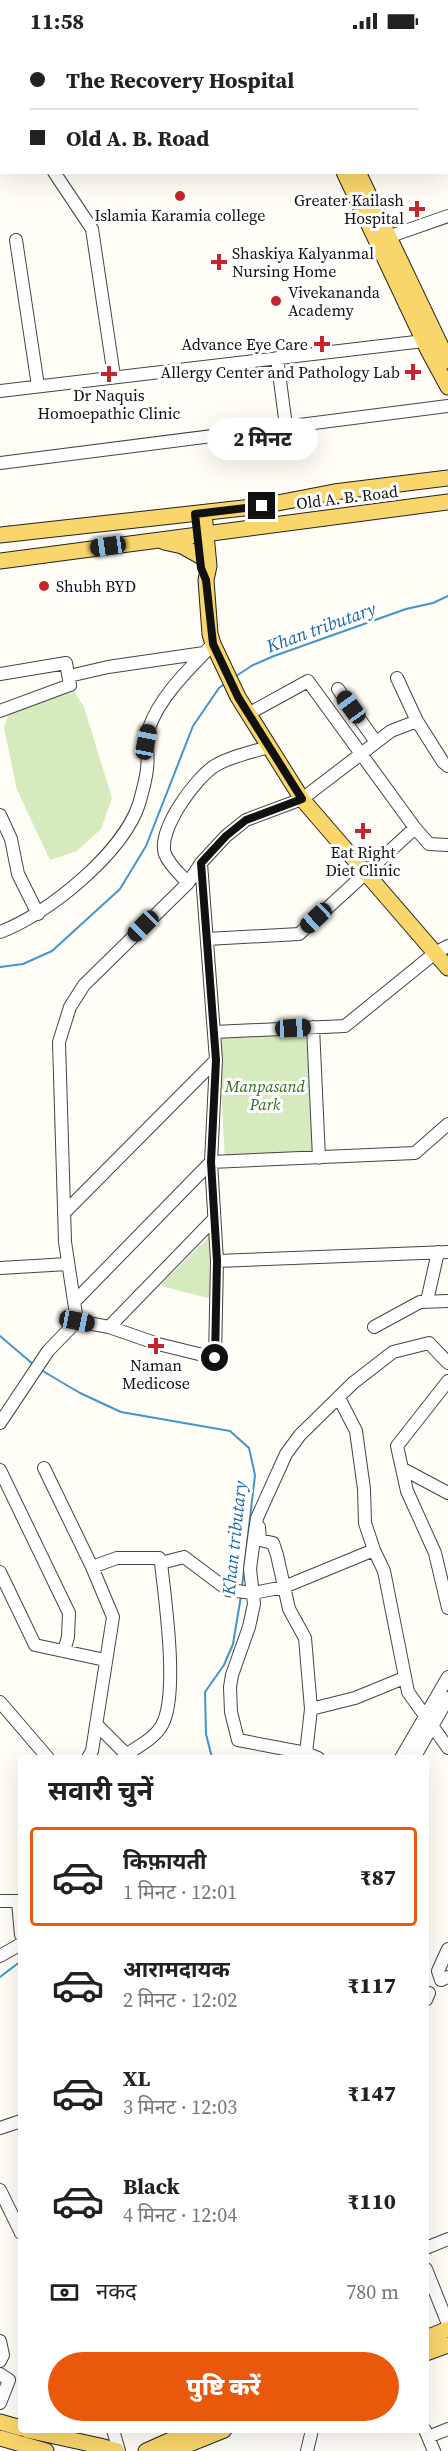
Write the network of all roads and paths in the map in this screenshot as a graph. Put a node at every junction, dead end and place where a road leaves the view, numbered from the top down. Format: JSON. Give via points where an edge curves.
{"nodes":[{"id":1,"x":55,"y":174,"type":"edge"},
{"id":2,"x":345,"y":174,"type":"edge"},
{"id":3,"x":359,"y":174,"type":"edge"},
{"id":4,"x":448,"y":216,"type":"edge"},
{"id":5,"x":388,"y":237,"type":"junction"},
{"id":6,"x":16,"y":240,"type":"dead end"},
{"id":7,"x":424,"y":341,"type":"junction"},
{"id":8,"x":277,"y":358,"type":"junction"},
{"id":9,"x":448,"y":361,"type":"edge"},
{"id":10,"x":114,"y":376,"type":"junction"},
{"id":11,"x":38,"y":386,"type":"junction"},
{"id":12,"x":448,"y":387,"type":"edge"},
{"id":13,"x":0,"y":391,"type":"edge"},
{"id":14,"x":448,"y":406,"type":"edge"},
{"id":15,"x":286,"y":426,"type":"junction"},
{"id":16,"x":0,"y":463,"type":"edge"},
{"id":17,"x":446,"y":478,"type":"edge"},
{"id":18,"x":448,"y":502,"type":"edge"},
{"id":19,"x":206,"y":512,"type":"junction"},
{"id":20,"x":116,"y":524,"type":"junction"},
{"id":21,"x":279,"y":524,"type":"junction"},
{"id":22,"x":202,"y":534,"type":"junction"},
{"id":23,"x":0,"y":535,"type":"edge"},
{"id":24,"x":150,"y":540,"type":"junction"},
{"id":25,"x":204,"y":555,"type":"junction"},
{"id":26,"x":0,"y":561,"type":"edge"},
{"id":27,"x":208,"y":648,"type":"junction"},
{"id":28,"x":0,"y":674,"type":"edge"},
{"id":29,"x":69,"y":676,"type":"junction"},
{"id":30,"x":397,"y":678,"type":"dead end"},
{"id":31,"x":338,"y":689,"type":"dead end"},
{"id":32,"x":0,"y":711,"type":"edge"},
{"id":33,"x":248,"y":714,"type":"junction"},
{"id":34,"x":417,"y":721,"type":"junction"},
{"id":35,"x":376,"y":742,"type":"junction"},
{"id":36,"x":269,"y":747,"type":"junction"},
{"id":37,"x":362,"y":752,"type":"junction"},
{"id":38,"x":448,"y":766,"type":"edge"},
{"id":39,"x":302,"y":799,"type":"junction"},
{"id":40,"x":0,"y":815,"type":"edge"},
{"id":41,"x":415,"y":828,"type":"junction"},
{"id":42,"x":448,"y":845,"type":"edge"},
{"id":43,"x":201,"y":863,"type":"junction"},
{"id":44,"x":365,"y":873,"type":"junction"},
{"id":45,"x":188,"y":883,"type":"junction"},
{"id":46,"x":38,"y":914,"type":"junction"},
{"id":47,"x":0,"y":932,"type":"edge"},
{"id":48,"x":207,"y":939,"type":"junction"},
{"id":49,"x":442,"y":950,"type":"edge"},
{"id":50,"x":448,"y":968,"type":"edge"},
{"id":51,"x":313,"y":1027,"type":"junction"},
{"id":52,"x":214,"y":1032,"type":"junction"},
{"id":53,"x":216,"y":1060,"type":"junction"},
{"id":54,"x":448,"y":1124,"type":"edge"},
{"id":55,"x":320,"y":1158,"type":"junction"},
{"id":56,"x":211,"y":1162,"type":"junction"},
{"id":57,"x":64,"y":1213,"type":"junction"},
{"id":58,"x":214,"y":1219,"type":"junction"},
{"id":59,"x":443,"y":1252,"type":"edge"},
{"id":60,"x":217,"y":1261,"type":"junction"},
{"id":61,"x":68,"y":1264,"type":"junction"},
{"id":62,"x":0,"y":1268,"type":"edge"},
{"id":63,"x":427,"y":1301,"type":"junction"},
{"id":64,"x":448,"y":1301,"type":"edge"},
{"id":65,"x":74,"y":1302,"type":"junction"},
{"id":66,"x":77,"y":1321,"type":"junction"},
{"id":67,"x":375,"y":1327,"type":"dead end"},
{"id":68,"x":109,"y":1328,"type":"junction"},
{"id":69,"x":448,"y":1363,"type":"edge"},
{"id":70,"x":448,"y":1381,"type":"edge"},
{"id":71,"x":339,"y":1398,"type":"junction"},
{"id":72,"x":0,"y":1423,"type":"edge"},
{"id":73,"x":44,"y":1468,"type":"dead end"},
{"id":74,"x":404,"y":1469,"type":"junction"},
{"id":75,"x":0,"y":1470,"type":"edge"},
{"id":76,"x":448,"y":1493,"type":"edge"},
{"id":77,"x":257,"y":1518,"type":"junction"},
{"id":78,"x":374,"y":1550,"type":"junction"},
{"id":79,"x":161,"y":1563,"type":"junction"},
{"id":80,"x":92,"y":1567,"type":"junction"},
{"id":81,"x":0,"y":1572,"type":"edge"},
{"id":82,"x":284,"y":1587,"type":"junction"},
{"id":83,"x":249,"y":1591,"type":"junction"},
{"id":84,"x":6,"y":1594,"type":"edge"},
{"id":85,"x":448,"y":1608,"type":"edge"},
{"id":86,"x":64,"y":1651,"type":"junction"},
{"id":87,"x":105,"y":1660,"type":"junction"},
{"id":88,"x":448,"y":1677,"type":"edge"},
{"id":89,"x":404,"y":1678,"type":"junction"},
{"id":90,"x":448,"y":1698,"type":"edge"},
{"id":91,"x":0,"y":1702,"type":"edge"},
{"id":92,"x":311,"y":1709,"type":"junction"},
{"id":93,"x":429,"y":1721,"type":"junction"},
{"id":94,"x":96,"y":1724,"type":"junction"},
{"id":95,"x":448,"y":1749,"type":"edge"},
{"id":96,"x":306,"y":1753,"type":"junction"},
{"id":97,"x":45,"y":1755,"type":"edge"},
{"id":98,"x":90,"y":1755,"type":"edge"},
{"id":99,"x":128,"y":1755,"type":"edge"},
{"id":100,"x":130,"y":1755,"type":"edge"},
{"id":101,"x":311,"y":1755,"type":"edge"},
{"id":102,"x":403,"y":1755,"type":"edge"},
{"id":103,"x":415,"y":1755,"type":"edge"},
{"id":104,"x":0,"y":1901,"type":"edge"},
{"id":105,"x":18,"y":1901,"type":"edge"},
{"id":106,"x":18,"y":1946,"type":"edge"},
{"id":107,"x":448,"y":1949,"type":"edge"},
{"id":108,"x":0,"y":1956,"type":"edge"},
{"id":109,"x":448,"y":1977,"type":"edge"},
{"id":110,"x":18,"y":2122,"type":"edge"},
{"id":111,"x":0,"y":2128,"type":"edge"},
{"id":112,"x":0,"y":2190,"type":"edge"},
{"id":113,"x":18,"y":2227,"type":"edge"},
{"id":114,"x":448,"y":2239,"type":"edge"},
{"id":115,"x":429,"y":2247,"type":"edge"},
{"id":116,"x":430,"y":2291,"type":"edge"},
{"id":117,"x":448,"y":2324,"type":"edge"},
{"id":118,"x":448,"y":2329,"type":"edge"},
{"id":119,"x":429,"y":2337,"type":"edge"},
{"id":120,"x":0,"y":2341,"type":"edge"},
{"id":121,"x":448,"y":2345,"type":"edge"},
{"id":122,"x":429,"y":2353,"type":"edge"},
{"id":123,"x":0,"y":2361,"type":"edge"},
{"id":124,"x":0,"y":2374,"type":"edge"},
{"id":125,"x":0,"y":2403,"type":"edge"},
{"id":126,"x":0,"y":2422,"type":"edge"},
{"id":127,"x":18,"y":2427,"type":"edge"},
{"id":128,"x":448,"y":2429,"type":"edge"},
{"id":129,"x":429,"y":2432,"type":"edge"},
{"id":130,"x":39,"y":2433,"type":"edge"},
{"id":131,"x":110,"y":2433,"type":"edge"},
{"id":132,"x":113,"y":2433,"type":"edge"},
{"id":133,"x":186,"y":2433,"type":"edge"},
{"id":134,"x":217,"y":2433,"type":"edge"},
{"id":135,"x":311,"y":2433,"type":"edge"},
{"id":136,"x":426,"y":2433,"type":"edge"},
{"id":137,"x":0,"y":2438,"type":"edge"},
{"id":138,"x":99,"y":2448,"type":"edge"},
{"id":139,"x":46,"y":2451,"type":"edge"},
{"id":140,"x":118,"y":2451,"type":"edge"},
{"id":141,"x":146,"y":2451,"type":"edge"},
{"id":142,"x":172,"y":2451,"type":"edge"},
{"id":143,"x":307,"y":2451,"type":"edge"},
{"id":144,"x":434,"y":2451,"type":"edge"}],
"edges":[{"from":1,"to":10,"type":"street","via":[[92,229]]},
{"from":2,"to":7,"type":"main road"},
{"from":3,"to":5,"type":"main road"},
{"from":4,"to":5,"type":"street"},
{"from":5,"to":9,"type":"main road"},
{"from":6,"to":11,"type":"street"},
{"from":7,"to":8,"type":"street"},
{"from":7,"to":12,"type":"main road"},
{"from":8,"to":10,"type":"street"},
{"from":8,"to":15,"type":"street"},
{"from":10,"to":11,"type":"street"},
{"from":11,"to":13,"type":"street"},
{"from":14,"to":15,"type":"street"},
{"from":15,"to":16,"type":"street"},
{"from":17,"to":19,"type":"main road","name":"Old A. B. Road"},
{"from":18,"to":21,"type":"main road","name":"Old A. B. Road"},
{"from":19,"to":20,"type":"main road","name":"Old A. B. Road"},
{"from":19,"to":20,"type":"street","via":[[213,507],[134,516]]},
{"from":19,"to":22,"type":"main road"},
{"from":20,"to":23,"type":"main road","name":"Old A. B. Road"},
{"from":21,"to":22,"type":"main road","name":"Old A. B. Road"},
{"from":21,"to":25,"type":"main road","via":[[216,541]]},
{"from":22,"to":24,"type":"main road","name":"Old A. B. Road"},
{"from":22,"to":25,"type":"main road"},
{"from":24,"to":25,"type":"main road","via":[[176,544]]},
{"from":24,"to":26,"type":"main road","name":"Old A. B. Road"},
{"from":25,"to":27,"type":"main road","via":[[201,568],[206,580]]},
{"from":27,"to":29,"type":"street"},
{"from":27,"to":33,"type":"main road"},
{"from":27,"to":46,"type":"street","via":[[163,702],[149,727],[147,767],[138,806],[124,832],[96,865]]},
{"from":28,"to":29,"type":"street","via":[[66,663]]},
{"from":29,"to":32,"type":"street","via":[[70,686]]},
{"from":30,"to":34,"type":"street"},
{"from":31,"to":35,"type":"street"},
{"from":33,"to":36,"type":"main road"},
{"from":33,"to":37,"type":"street","via":[[308,681]]},
{"from":34,"to":35,"type":"street"},
{"from":34,"to":38,"type":"street"},
{"from":35,"to":37,"type":"street"},
{"from":36,"to":39,"type":"main road"},
{"from":36,"to":45,"type":"street","via":[[219,764],[193,786],[169,827],[164,846],[165,855]]},
{"from":37,"to":39,"type":"street"},
{"from":37,"to":41,"type":"street"},
{"from":39,"to":43,"type":"street","via":[[246,820]]},
{"from":39,"to":44,"type":"main road"},
{"from":40,"to":46,"type":"street","via":[[11,839],[18,874]]},
{"from":41,"to":42,"type":"street","via":[[429,844]]},
{"from":41,"to":44,"type":"street"},
{"from":43,"to":45,"type":"street"},
{"from":43,"to":48,"type":"street"},
{"from":44,"to":48,"type":"street","via":[[299,934]]},
{"from":44,"to":49,"type":"main road"},
{"from":45,"to":57,"type":"street","via":[[84,985],[70,1007],[59,1042]]},
{"from":46,"to":47,"type":"street"},
{"from":48,"to":52,"type":"street"},
{"from":49,"to":50,"type":"main road"},
{"from":49,"to":51,"type":"street","via":[[345,1026]]},
{"from":51,"to":52,"type":"street"},
{"from":51,"to":55,"type":"street"},
{"from":52,"to":53,"type":"street"},
{"from":53,"to":56,"type":"street"},
{"from":53,"to":57,"type":"street"},
{"from":54,"to":55,"type":"street","via":[[415,1153]]},
{"from":55,"to":56,"type":"street"},
{"from":56,"to":58,"type":"street"},
{"from":56,"to":65,"type":"street"},
{"from":57,"to":61,"type":"street"},
{"from":58,"to":60,"type":"street"},
{"from":58,"to":68,"type":"street"},
{"from":59,"to":60,"type":"street"},
{"from":59,"to":63,"type":"street"},
{"from":60,"to":68,"type":"street","via":[[215,1358]]},
{"from":61,"to":62,"type":"street"},
{"from":61,"to":65,"type":"street"},
{"from":63,"to":64,"type":"street"},
{"from":63,"to":67,"type":"street"},
{"from":65,"to":66,"type":"street"},
{"from":66,"to":68,"type":"street"},
{"from":66,"to":72,"type":"street","via":[[48,1351]]},
{"from":69,"to":71,"type":"street","via":[[429,1343],[393,1352]]},
{"from":70,"to":74,"type":"street","via":[[397,1446]]},
{"from":71,"to":77,"type":"street","via":[[286,1454]]},
{"from":71,"to":78,"type":"street","via":[[356,1431],[365,1523]]},
{"from":73,"to":80,"type":"street"},
{"from":74,"to":76,"type":"street"},
{"from":74,"to":85,"type":"street","via":[[411,1502],[435,1553]]},
{"from":75,"to":86,"type":"street","via":[[69,1613]]},
{"from":77,"to":82,"type":"street","via":[[260,1540],[273,1543],[278,1555]]},
{"from":77,"to":83,"type":"street"},
{"from":78,"to":82,"type":"street"},
{"from":78,"to":89,"type":"street","via":[[384,1570]]},
{"from":79,"to":80,"type":"street","via":[[159,1558],[117,1558]]},
{"from":79,"to":83,"type":"street","via":[[184,1557],[228,1590]]},
{"from":79,"to":100,"type":"street","via":[[170,1695],[167,1714],[161,1728]]},
{"from":80,"to":87,"type":"street","via":[[113,1617]]},
{"from":81,"to":84,"type":"street"},
{"from":82,"to":83,"type":"street"},
{"from":82,"to":92,"type":"street","via":[[305,1638]]},
{"from":83,"to":96,"type":"street","via":[[254,1604],[230,1687],[238,1740]]},
{"from":84,"to":86,"type":"street","via":[[35,1645]]},
{"from":86,"to":87,"type":"street"},
{"from":87,"to":94,"type":"street"},
{"from":88,"to":93,"type":"street"},
{"from":89,"to":92,"type":"street","via":[[355,1698]]},
{"from":89,"to":93,"type":"street","via":[[408,1692]]},
{"from":90,"to":93,"type":"street"},
{"from":91,"to":97,"type":"street"},
{"from":92,"to":96,"type":"street"},
{"from":93,"to":95,"type":"street"},
{"from":93,"to":102,"type":"street"},
{"from":93,"to":103,"type":"street"},
{"from":94,"to":98,"type":"street"},
{"from":94,"to":99,"type":"street"},
{"from":96,"to":101,"type":"street"},
{"from":104,"to":105,"type":"street"},
{"from":106,"to":108,"type":"street"},
{"from":107,"to":109,"type":"street","via":[[438,1971],[441,1980]]},
{"from":110,"to":111,"type":"street"},
{"from":112,"to":113,"type":"street"},
{"from":114,"to":115,"type":"street"},
{"from":116,"to":117,"type":"street"},
{"from":118,"to":119,"type":"main road"},
{"from":120,"to":123,"type":"street"},
{"from":121,"to":122,"type":"main road"},
{"from":124,"to":125,"type":"street","via":[[9,2380]]},
{"from":126,"to":127,"type":"main road"},
{"from":128,"to":129,"type":"street"},
{"from":130,"to":138,"type":"main road"},
{"from":131,"to":138,"type":"street"},
{"from":132,"to":140,"type":"street"},
{"from":133,"to":141,"type":"main road"},
{"from":134,"to":142,"type":"main road"},
{"from":135,"to":143,"type":"street"},
{"from":136,"to":144,"type":"street"},
{"from":137,"to":139,"type":"main road"},
{"from":138,"to":140,"type":"main road"}]}
